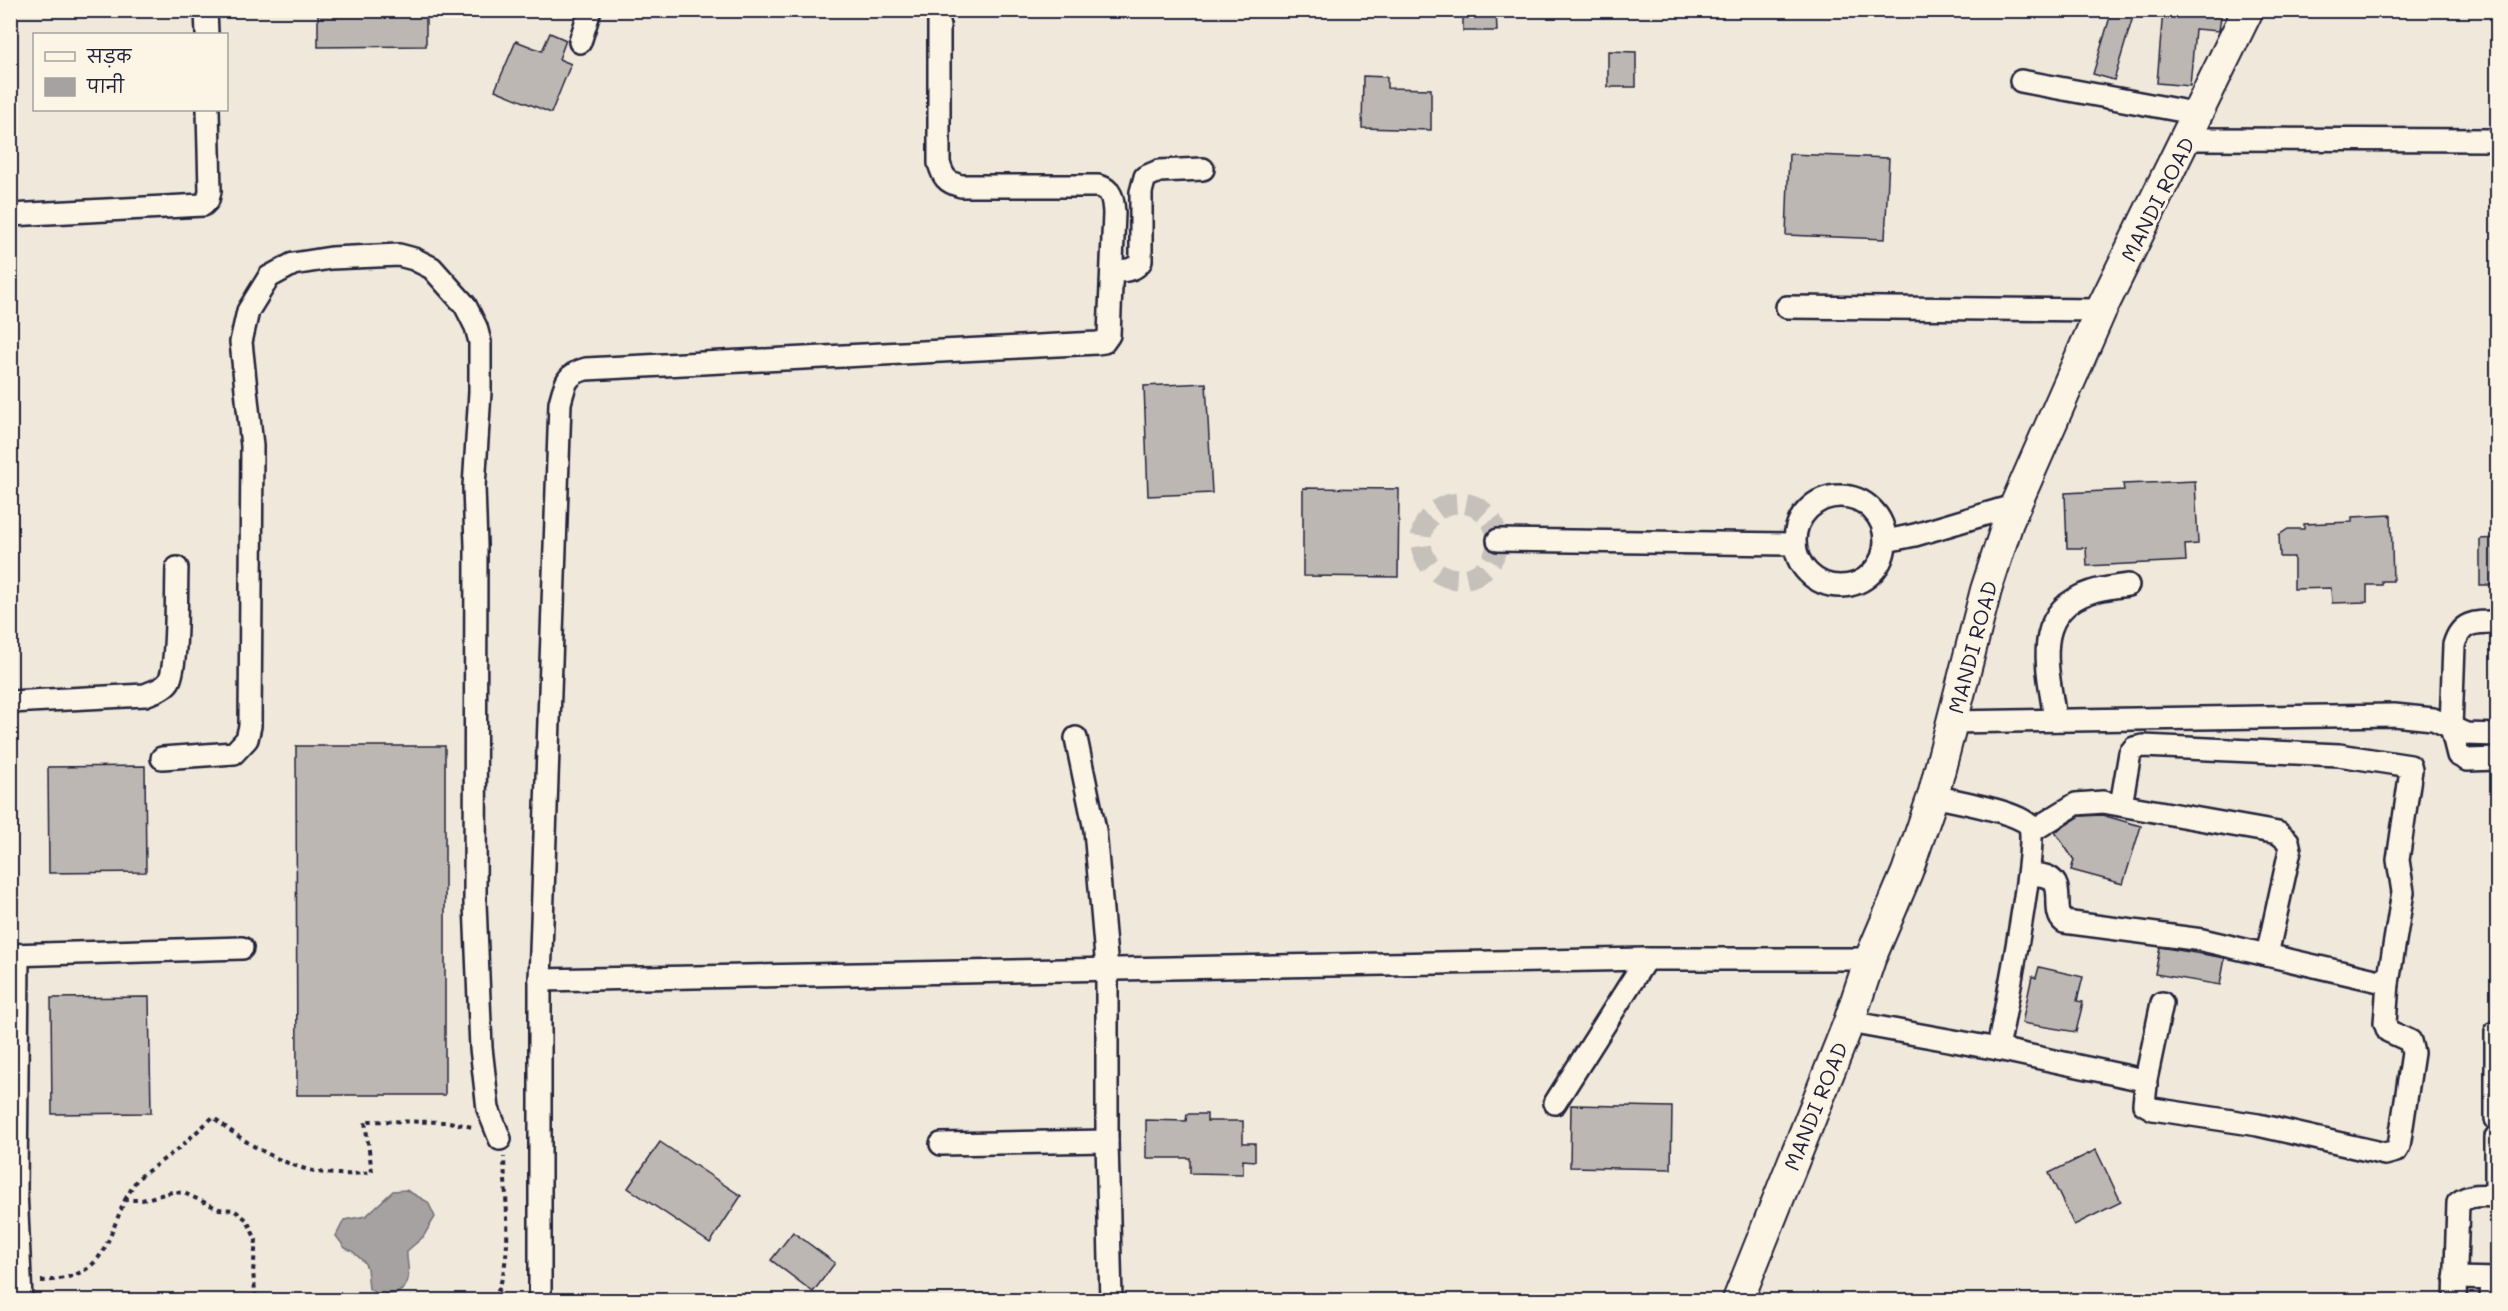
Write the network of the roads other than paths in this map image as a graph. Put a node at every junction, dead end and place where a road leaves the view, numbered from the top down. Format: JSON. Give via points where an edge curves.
{"nodes":[{"id":1,"x":206,"y":10,"type":"edge"},
{"id":2,"x":590,"y":10,"type":"edge"},
{"id":3,"x":939,"y":10,"type":"edge"},
{"id":4,"x":2248,"y":10,"type":"edge"},
{"id":5,"x":207,"y":33,"type":"edge"},
{"id":6,"x":580,"y":42,"type":"dead end"},
{"id":7,"x":2021,"y":81,"type":"dead end"},
{"id":8,"x":208,"y":111,"type":"edge"},
{"id":9,"x":2193,"y":126,"type":"junction"},
{"id":10,"x":2498,"y":140,"type":"edge"},
{"id":11,"x":1203,"y":169,"type":"dead end"},
{"id":12,"x":10,"y":215,"type":"edge"},
{"id":13,"x":1112,"y":272,"type":"junction"},
{"id":14,"x":1787,"y":307,"type":"dead end"},
{"id":15,"x":2101,"y":310,"type":"junction"},
{"id":16,"x":2016,"y":504,"type":"junction"},
{"id":17,"x":1498,"y":540,"type":"dead end"},
{"id":18,"x":1886,"y":542,"type":"junction"},
{"id":19,"x":1794,"y":544,"type":"junction"},
{"id":20,"x":177,"y":568,"type":"dead end"},
{"id":21,"x":2128,"y":585,"type":"dead end"},
{"id":22,"x":2498,"y":622,"type":"edge"},
{"id":23,"x":10,"y":702,"type":"edge"},
{"id":24,"x":2055,"y":720,"type":"junction"},
{"id":25,"x":1952,"y":722,"type":"junction"},
{"id":26,"x":2451,"y":727,"type":"junction"},
{"id":27,"x":2498,"y":735,"type":"edge"},
{"id":28,"x":1076,"y":738,"type":"dead end"},
{"id":29,"x":162,"y":758,"type":"dead end"},
{"id":30,"x":2498,"y":759,"type":"edge"},
{"id":31,"x":1933,"y":796,"type":"junction"},
{"id":32,"x":2121,"y":805,"type":"junction"},
{"id":33,"x":2032,"y":831,"type":"junction"},
{"id":34,"x":2029,"y":873,"type":"junction"},
{"id":35,"x":242,"y":948,"type":"dead end"},
{"id":36,"x":14,"y":955,"type":"edge"},
{"id":37,"x":2267,"y":955,"type":"junction"},
{"id":38,"x":1870,"y":958,"type":"junction"},
{"id":39,"x":1646,"y":959,"type":"junction"},
{"id":40,"x":1107,"y":969,"type":"junction"},
{"id":41,"x":540,"y":980,"type":"junction"},
{"id":42,"x":2388,"y":983,"type":"junction"},
{"id":43,"x":2162,"y":1004,"type":"dead end"},
{"id":44,"x":1849,"y":1022,"type":"junction"},
{"id":45,"x":2496,"y":1032,"type":"dead end"},
{"id":46,"x":1998,"y":1049,"type":"junction"},
{"id":47,"x":2145,"y":1084,"type":"junction"},
{"id":48,"x":1555,"y":1103,"type":"dead end"},
{"id":49,"x":500,"y":1139,"type":"road end"},
{"id":50,"x":1107,"y":1141,"type":"junction"},
{"id":51,"x":941,"y":1144,"type":"dead end"},
{"id":52,"x":2497,"y":1196,"type":"edge"},
{"id":53,"x":2455,"y":1278,"type":"junction"},
{"id":54,"x":2494,"y":1279,"type":"edge"},
{"id":55,"x":26,"y":1291,"type":"edge"},
{"id":56,"x":540,"y":1300,"type":"edge"},
{"id":57,"x":1111,"y":1300,"type":"edge"},
{"id":58,"x":1738,"y":1300,"type":"edge"},
{"id":59,"x":2455,"y":1300,"type":"edge"},
{"id":60,"x":2491,"y":1300,"type":"edge"}],
"edges":[{"from":1,"to":5,"type":"street"},
{"from":2,"to":6,"type":"street"},
{"from":3,"to":13,"type":"street","via":[[942,175],[948,182],[961,186],[1106,188],[1113,203]]},
{"from":4,"to":9,"type":"street","name":"MANDI ROAD"},
{"from":7,"to":9,"type":"street"},
{"from":8,"to":12,"type":"street","via":[[210,192],[203,205]]},
{"from":9,"to":10,"type":"street"},
{"from":9,"to":15,"type":"street","name":"MANDI ROAD"},
{"from":11,"to":13,"type":"street","via":[[1159,171],[1145,177],[1141,192],[1141,261],[1131,270]]},
{"from":13,"to":41,"type":"street","via":[[1109,335],[1104,342],[586,369],[567,379],[560,403]]},
{"from":14,"to":15,"type":"street"},
{"from":15,"to":16,"type":"street","name":"MANDI ROAD"},
{"from":16,"to":18,"type":"street"},
{"from":16,"to":25,"type":"street","name":"MANDI ROAD","via":[[1989,580]]},
{"from":17,"to":19,"type":"street"},
{"from":18,"to":19,"type":"street","via":[[1881,561],[1868,578],[1842,587],[1828,585],[1804,570]]},
{"from":18,"to":19,"type":"street","via":[[1884,527],[1867,504],[1839,495],[1818,502],[1802,516]]},
{"from":20,"to":23,"type":"street","via":[[174,665],[163,687],[144,695]]},
{"from":21,"to":24,"type":"street","via":[[2080,596],[2050,627],[2046,649]]},
{"from":22,"to":26,"type":"street","via":[[2476,622],[2457,634]]},
{"from":24,"to":25,"type":"street"},
{"from":24,"to":26,"type":"street","via":[[2394,715],[2422,717]]},
{"from":25,"to":31,"type":"street","name":"MANDI ROAD"},
{"from":26,"to":27,"type":"street","via":[[2466,734]]},
{"from":26,"to":30,"type":"street","via":[[2458,755],[2467,760]]},
{"from":28,"to":40,"type":"street","via":[[1095,830]]},
{"from":29,"to":49,"type":"street","via":[[234,753],[247,739],[250,726],[252,446],[241,342],[243,325],[255,296],[269,277],[293,264],[399,255],[432,268],[465,305],[480,342],[474,487],[475,903],[481,1048],[488,1109]]},
{"from":31,"to":33,"type":"street","via":[[2008,814],[2026,823]]},
{"from":31,"to":38,"type":"street","name":"MANDI ROAD","via":[[1907,873]]},
{"from":32,"to":33,"type":"street","via":[[2076,804]]},
{"from":32,"to":37,"type":"street","via":[[2284,836],[2290,850]]},
{"from":32,"to":42,"type":"street","via":[[2130,753],[2143,746],[2339,755],[2410,766],[2398,860],[2402,903]]},
{"from":33,"to":34,"type":"street"},
{"from":34,"to":37,"type":"street","via":[[2054,881],[2059,915],[2064,922],[2202,940]]},
{"from":34,"to":46,"type":"street"},
{"from":35,"to":36,"type":"street"},
{"from":36,"to":55,"type":"street","via":[[16,1190]]},
{"from":37,"to":42,"type":"street"},
{"from":38,"to":39,"type":"street"},
{"from":38,"to":44,"type":"street","name":"MANDI ROAD"},
{"from":39,"to":40,"type":"street"},
{"from":39,"to":48,"type":"street"},
{"from":40,"to":41,"type":"street"},
{"from":40,"to":50,"type":"street"},
{"from":41,"to":56,"type":"street"},
{"from":42,"to":47,"type":"street","via":[[2386,1029],[2410,1041],[2413,1053],[2399,1146],[2393,1153],[2258,1125],[2153,1109],[2144,1104]]},
{"from":43,"to":47,"type":"street"},
{"from":44,"to":46,"type":"street"},
{"from":44,"to":58,"type":"street","name":"MANDI ROAD"},
{"from":45,"to":52,"type":"street"},
{"from":46,"to":47,"type":"street","via":[[2134,1078]]},
{"from":50,"to":51,"type":"street"},
{"from":50,"to":57,"type":"street"},
{"from":52,"to":53,"type":"street","via":[[2465,1198],[2458,1203]]},
{"from":53,"to":54,"type":"street"},
{"from":53,"to":59,"type":"street"},
{"from":54,"to":60,"type":"street"}]}
